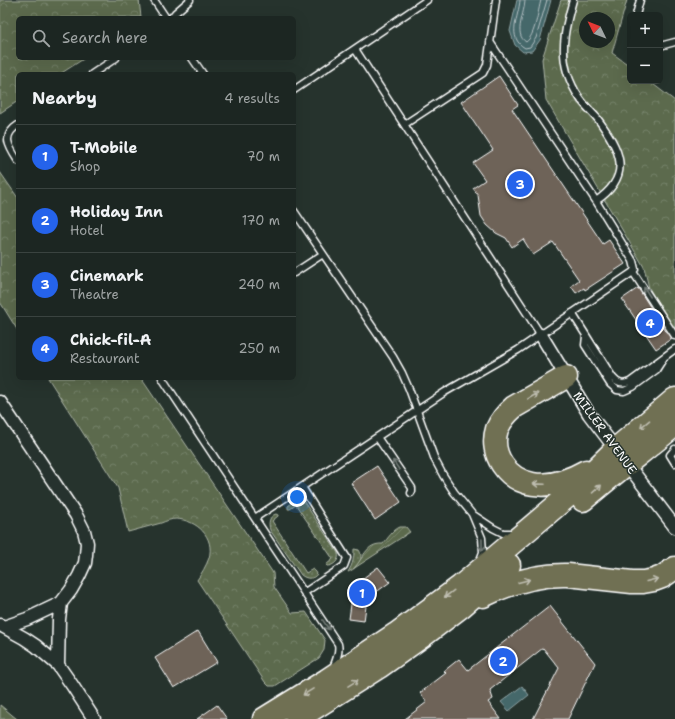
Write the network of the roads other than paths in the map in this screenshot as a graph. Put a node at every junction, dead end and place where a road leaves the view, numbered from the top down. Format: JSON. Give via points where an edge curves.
{"nodes":[{"id":1,"x":154,"y":0,"type":"edge"},
{"id":2,"x":190,"y":0,"type":"edge"},
{"id":3,"x":427,"y":0,"type":"edge"},
{"id":4,"x":496,"y":0,"type":"edge"},
{"id":5,"x":573,"y":0,"type":"edge"},
{"id":6,"x":640,"y":0,"type":"edge"},
{"id":7,"x":637,"y":12,"type":"edge"},
{"id":8,"x":165,"y":16,"type":"edge"},
{"id":9,"x":173,"y":16,"type":"edge"},
{"id":10,"x":490,"y":42,"type":"junction"},
{"id":11,"x":675,"y":42,"type":"edge"},
{"id":12,"x":663,"y":45,"type":"edge"},
{"id":13,"x":355,"y":49,"type":"junction"},
{"id":14,"x":113,"y":60,"type":"edge"},
{"id":15,"x":193,"y":60,"type":"edge"},
{"id":16,"x":95,"y":72,"type":"edge"},
{"id":17,"x":202,"y":72,"type":"edge"},
{"id":18,"x":296,"y":89,"type":"edge"},
{"id":19,"x":405,"y":124,"type":"junction"},
{"id":20,"x":16,"y":126,"type":"edge"},
{"id":21,"x":16,"y":158,"type":"edge"},
{"id":22,"x":596,"y":201,"type":"junction"},
{"id":23,"x":296,"y":214,"type":"edge"},
{"id":24,"x":323,"y":254,"type":"junction"},
{"id":25,"x":296,"y":272,"type":"edge"},
{"id":26,"x":633,"y":272,"type":"junction"},
{"id":27,"x":572,"y":313,"type":"junction"},
{"id":28,"x":541,"y":335,"type":"junction"},
{"id":29,"x":675,"y":336,"type":"edge"},
{"id":30,"x":675,"y":349,"type":"edge"},
{"id":31,"x":566,"y":377,"type":"junction"},
{"id":32,"x":163,"y":380,"type":"edge"},
{"id":33,"x":675,"y":399,"type":"edge"},
{"id":34,"x":0,"y":402,"type":"edge"},
{"id":35,"x":417,"y":411,"type":"junction"},
{"id":36,"x":675,"y":425,"type":"edge"},
{"id":37,"x":377,"y":437,"type":"junction"},
{"id":38,"x":675,"y":449,"type":"edge"},
{"id":39,"x":615,"y":459,"type":"junction"},
{"id":40,"x":675,"y":463,"type":"edge"},
{"id":41,"x":302,"y":487,"type":"junction"},
{"id":42,"x":411,"y":493,"type":"dead end"},
{"id":43,"x":472,"y":514,"type":"junction"},
{"id":44,"x":255,"y":518,"type":"junction"},
{"id":45,"x":675,"y":527,"type":"edge"},
{"id":46,"x":528,"y":530,"type":"junction"},
{"id":47,"x":675,"y":568,"type":"edge"},
{"id":48,"x":472,"y":576,"type":"junction"},
{"id":49,"x":304,"y":592,"type":"junction"},
{"id":50,"x":61,"y":603,"type":"junction"},
{"id":51,"x":462,"y":606,"type":"junction"},
{"id":52,"x":2,"y":626,"type":"edge"},
{"id":53,"x":58,"y":665,"type":"junction"},
{"id":54,"x":327,"y":680,"type":"junction"},
{"id":55,"x":94,"y":719,"type":"edge"},
{"id":56,"x":264,"y":719,"type":"edge"},
{"id":57,"x":297,"y":719,"type":"edge"}],
"edges":[{"from":1,"to":8,"type":"lane"},
{"from":2,"to":9,"type":"lane"},
{"from":3,"to":13,"type":"lane"},
{"from":4,"to":10,"type":"lane"},
{"from":5,"to":22,"type":"lane","via":[[565,33],[564,54],[567,73],[573,88],[609,136],[620,160],[617,180],[605,196]]},
{"from":6,"to":7,"type":"lane"},
{"from":10,"to":19,"type":"lane","via":[[487,65],[483,72]]},
{"from":10,"to":22,"type":"lane"},
{"from":11,"to":12,"type":"lane"},
{"from":13,"to":18,"type":"lane"},
{"from":13,"to":19,"type":"lane"},
{"from":14,"to":16,"type":"lane"},
{"from":15,"to":17,"type":"lane"},
{"from":19,"to":28,"type":"lane"},
{"from":20,"to":21,"type":"lane","via":[[12,129],[8,144]]},
{"from":22,"to":26,"type":"lane","via":[[634,261]]},
{"from":23,"to":24,"type":"lane"},
{"from":24,"to":25,"type":"lane"},
{"from":24,"to":35,"type":"lane","via":[[393,357]]},
{"from":26,"to":27,"type":"lane"},
{"from":29,"to":26,"type":"lane","one_way":true},
{"from":27,"to":28,"type":"lane"},
{"from":27,"to":30,"type":"lane","via":[[618,383],[630,382]]},
{"from":28,"to":31,"type":"street","name":"MILLER AVENUE"},
{"from":28,"to":35,"type":"lane","via":[[450,388]]},
{"from":31,"to":39,"type":"street","name":"MILLER AVENUE"},
{"from":39,"to":31,"type":"highway","one_way":true,"via":[[576,477],[546,484],[522,481],[503,467],[496,451],[495,440],[502,420],[514,407]]},
{"from":32,"to":44,"type":"lane"},
{"from":33,"to":39,"type":"highway","one_way":true},
{"from":34,"to":50,"type":"street","via":[[84,531],[87,542],[85,563]]},
{"from":35,"to":37,"type":"lane"},
{"from":35,"to":43,"type":"lane","via":[[438,465],[454,492]]},
{"from":36,"to":39,"type":"highway"},
{"from":37,"to":41,"type":"lane"},
{"from":42,"to":37,"type":"lane","one_way":true,"via":[[412,488]]},
{"from":38,"to":40,"type":"lane","via":[[670,455]]},
{"from":39,"to":45,"type":"street","name":"MILLER AVENUE"},
{"from":39,"to":46,"type":"highway"},
{"from":51,"to":39,"type":"highway","one_way":true,"via":[[603,483]]},
{"from":41,"to":44,"type":"lane"},
{"from":41,"to":49,"type":"lane","via":[[348,558],[344,566]]},
{"from":43,"to":46,"type":"lane","via":[[503,533]]},
{"from":43,"to":48,"type":"lane","one_way":true,"via":[[482,538],[483,552]]},
{"from":44,"to":49,"type":"lane"},
{"from":46,"to":48,"type":"highway"},
{"from":51,"to":47,"type":"highway","one_way":true,"via":[[523,580],[568,575],[643,582],[662,577]]},
{"from":48,"to":54,"type":"highway","one_way":true,"via":[[402,629]]},
{"from":49,"to":54,"type":"lane","one_way":true,"via":[[338,644],[337,659]]},
{"from":50,"to":52,"type":"street","via":[[27,619]]},
{"from":50,"to":53,"type":"street"},
{"from":57,"to":51,"type":"highway","one_way":true,"via":[[379,667]]},
{"from":52,"to":53,"type":"street","via":[[36,646]]},
{"from":53,"to":55,"type":"street"},
{"from":54,"to":56,"type":"highway","one_way":true}]}
